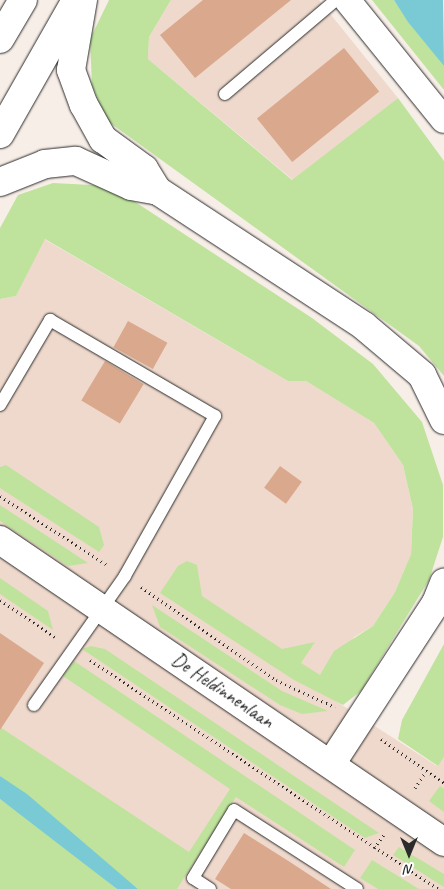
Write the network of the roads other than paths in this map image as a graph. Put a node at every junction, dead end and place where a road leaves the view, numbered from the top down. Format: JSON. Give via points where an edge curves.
{"nodes":[{"id":1,"x":23,"y":0,"type":"edge"},
{"id":2,"x":76,"y":0,"type":"edge"},
{"id":3,"x":83,"y":0,"type":"edge"},
{"id":4,"x":336,"y":0,"type":"edge"},
{"id":5,"x":347,"y":0,"type":"edge"},
{"id":6,"x":0,"y":39,"type":"edge"},
{"id":7,"x":224,"y":94,"type":"dead end"},
{"id":8,"x":444,"y":120,"type":"edge"},
{"id":9,"x":0,"y":134,"type":"edge"},
{"id":10,"x":0,"y":182,"type":"edge"},
{"id":11,"x":158,"y":191,"type":"junction"},
{"id":12,"x":0,"y":404,"type":"edge"},
{"id":13,"x":444,"y":420,"type":"edge"},
{"id":14,"x":0,"y":540,"type":"edge"},
{"id":15,"x":444,"y":584,"type":"edge"},
{"id":16,"x":104,"y":609,"type":"junction"},
{"id":17,"x":34,"y":705,"type":"dead end"},
{"id":18,"x":331,"y":764,"type":"junction"},
{"id":19,"x":444,"y":842,"type":"edge"},
{"id":20,"x":210,"y":889,"type":"edge"},
{"id":21,"x":357,"y":889,"type":"edge"}],
"edges":[{"from":1,"to":6,"type":"main road"},
{"from":2,"to":9,"type":"main road"},
{"from":3,"to":11,"type":"main road","via":[[72,70],[84,105],[103,139],[144,169]]},
{"from":4,"to":7,"type":"lane"},
{"from":5,"to":8,"type":"street"},
{"from":10,"to":11,"type":"main road","via":[[45,164],[76,161],[131,186]]},
{"from":11,"to":13,"type":"main road","via":[[364,326],[422,375]]},
{"from":12,"to":16,"type":"lane","via":[[50,320],[214,416]]},
{"from":14,"to":16,"type":"main road","name":"De Heldinnenlaan"},
{"from":15,"to":18,"type":"main road","via":[[436,603]]},
{"from":16,"to":17,"type":"lane"},
{"from":16,"to":18,"type":"main road","name":"De Heldinnenlaan"},
{"from":18,"to":19,"type":"main road","name":"De Heldinnenlaan"},
{"from":20,"to":21,"type":"lane","via":[[193,878],[234,810]]}]}
